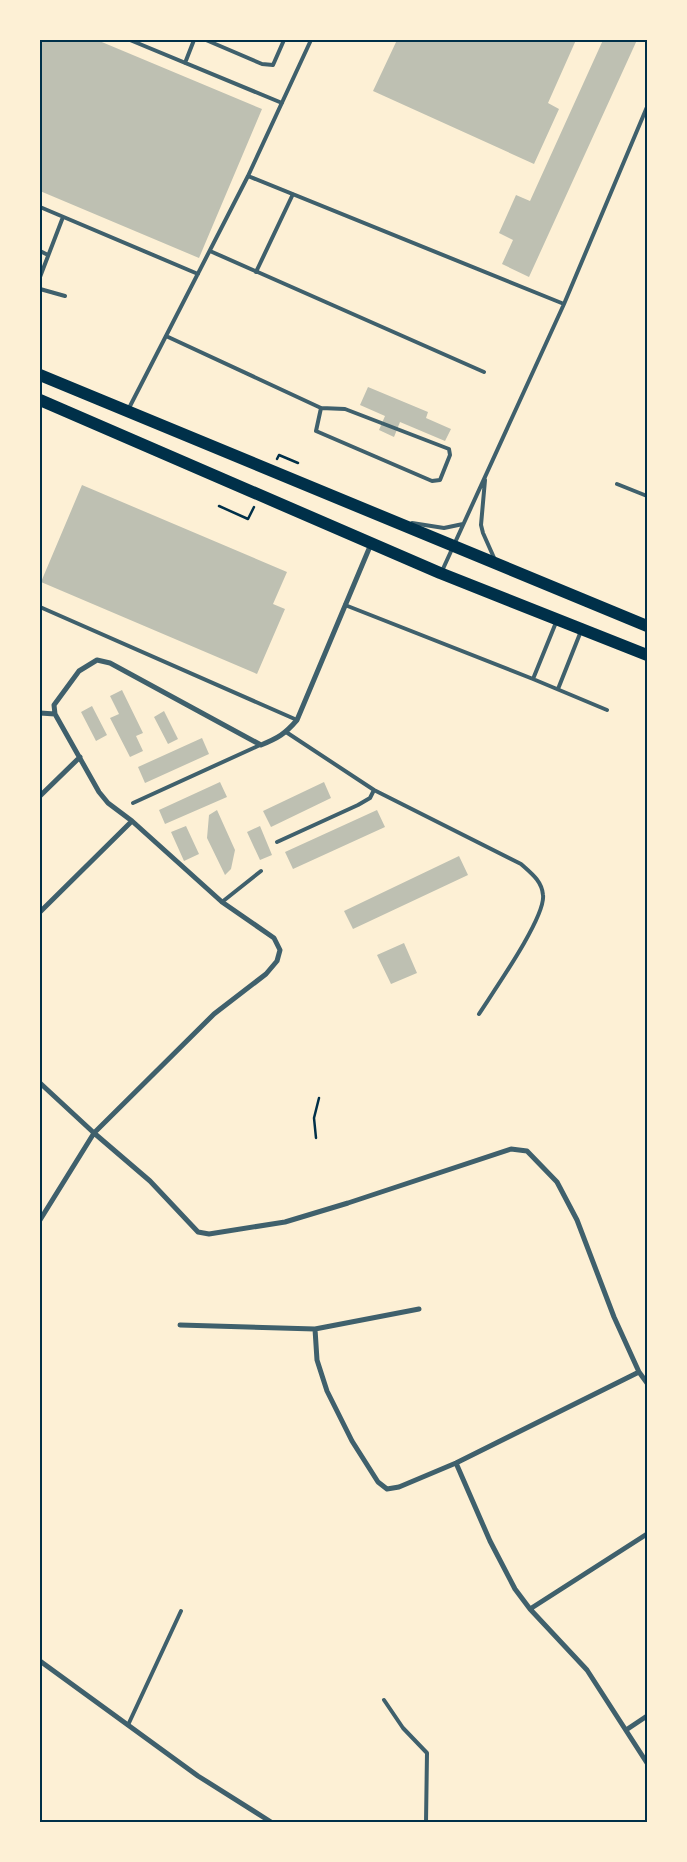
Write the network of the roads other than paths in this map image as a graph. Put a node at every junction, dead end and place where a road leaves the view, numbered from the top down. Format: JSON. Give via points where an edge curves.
{"nodes":[{"id":1,"x":130,"y":40,"type":"edge"},
{"id":2,"x":194,"y":40,"type":"edge"},
{"id":3,"x":206,"y":40,"type":"edge"},
{"id":4,"x":284,"y":40,"type":"edge"},
{"id":5,"x":311,"y":40,"type":"edge"},
{"id":6,"x":185,"y":62,"type":"junction"},
{"id":7,"x":282,"y":103,"type":"junction"},
{"id":8,"x":647,"y":107,"type":"edge"},
{"id":9,"x":248,"y":176,"type":"junction"},
{"id":10,"x":293,"y":194,"type":"junction"},
{"id":11,"x":40,"y":207,"type":"edge"},
{"id":12,"x":63,"y":217,"type":"junction"},
{"id":13,"x":40,"y":251,"type":"edge"},
{"id":14,"x":210,"y":251,"type":"junction"},
{"id":15,"x":48,"y":255,"type":"junction"},
{"id":16,"x":256,"y":272,"type":"junction"},
{"id":17,"x":198,"y":274,"type":"junction"},
{"id":18,"x":40,"y":277,"type":"edge"},
{"id":19,"x":40,"y":288,"type":"edge"},
{"id":20,"x":65,"y":296,"type":"dead end"},
{"id":21,"x":564,"y":304,"type":"junction"},
{"id":22,"x":166,"y":336,"type":"junction"},
{"id":23,"x":484,"y":372,"type":"dead end"},
{"id":24,"x":40,"y":375,"type":"edge"},
{"id":25,"x":40,"y":400,"type":"edge"},
{"id":26,"x":321,"y":408,"type":"junction"},
{"id":27,"x":127,"y":411,"type":"junction"},
{"id":28,"x":486,"y":476,"type":"junction"},
{"id":29,"x":617,"y":484,"type":"dead end"},
{"id":30,"x":647,"y":496,"type":"edge"},
{"id":31,"x":388,"y":519,"type":"junction"},
{"id":32,"x":464,"y":524,"type":"junction"},
{"id":33,"x":371,"y":544,"type":"junction"},
{"id":34,"x":453,"y":546,"type":"junction"},
{"id":35,"x":498,"y":565,"type":"junction"},
{"id":36,"x":440,"y":573,"type":"junction"},
{"id":37,"x":345,"y":605,"type":"junction"},
{"id":38,"x":40,"y":607,"type":"edge"},
{"id":39,"x":557,"y":620,"type":"junction"},
{"id":40,"x":647,"y":626,"type":"edge"},
{"id":41,"x":582,"y":629,"type":"junction"},
{"id":42,"x":647,"y":655,"type":"edge"},
{"id":43,"x":533,"y":679,"type":"junction"},
{"id":44,"x":558,"y":689,"type":"junction"},
{"id":45,"x":606,"y":710,"type":"dead end"},
{"id":46,"x":40,"y":713,"type":"edge"},
{"id":47,"x":55,"y":714,"type":"junction"},
{"id":48,"x":297,"y":720,"type":"junction"},
{"id":49,"x":286,"y":732,"type":"junction"},
{"id":50,"x":261,"y":744,"type":"junction"},
{"id":51,"x":80,"y":758,"type":"junction"},
{"id":52,"x":374,"y":790,"type":"junction"},
{"id":53,"x":40,"y":796,"type":"edge"},
{"id":54,"x":133,"y":803,"type":"dead end"},
{"id":55,"x":132,"y":821,"type":"junction"},
{"id":56,"x":277,"y":842,"type":"dead end"},
{"id":57,"x":261,"y":871,"type":"dead end"},
{"id":58,"x":222,"y":902,"type":"junction"},
{"id":59,"x":40,"y":912,"type":"edge"},
{"id":60,"x":479,"y":1014,"type":"dead end"},
{"id":61,"x":40,"y":1083,"type":"edge"},
{"id":62,"x":94,"y":1133,"type":"junction"},
{"id":63,"x":40,"y":1220,"type":"edge"},
{"id":64,"x":419,"y":1309,"type":"dead end"},
{"id":65,"x":180,"y":1325,"type":"dead end"},
{"id":66,"x":315,"y":1329,"type":"junction"},
{"id":67,"x":639,"y":1372,"type":"junction"},
{"id":68,"x":647,"y":1383,"type":"edge"},
{"id":69,"x":456,"y":1463,"type":"junction"},
{"id":70,"x":647,"y":1534,"type":"edge"},
{"id":71,"x":530,"y":1609,"type":"junction"},
{"id":72,"x":181,"y":1611,"type":"dead end"},
{"id":73,"x":40,"y":1661,"type":"edge"},
{"id":74,"x":384,"y":1700,"type":"dead end"},
{"id":75,"x":647,"y":1716,"type":"edge"},
{"id":76,"x":128,"y":1725,"type":"junction"},
{"id":77,"x":626,"y":1730,"type":"junction"},
{"id":78,"x":647,"y":1763,"type":"edge"},
{"id":79,"x":271,"y":1822,"type":"edge"},
{"id":80,"x":426,"y":1822,"type":"edge"}],
"edges":[{"from":1,"to":6,"type":"lane"},
{"from":2,"to":6,"type":"lane"},
{"from":3,"to":4,"type":"lane","via":[[262,64],[273,65]]},
{"from":5,"to":7,"type":"lane"},
{"from":6,"to":7,"type":"lane"},
{"from":7,"to":9,"type":"lane"},
{"from":8,"to":21,"type":"lane"},
{"from":9,"to":10,"type":"lane"},
{"from":9,"to":14,"type":"lane"},
{"from":10,"to":16,"type":"lane"},
{"from":10,"to":21,"type":"lane"},
{"from":11,"to":12,"type":"lane"},
{"from":12,"to":15,"type":"lane"},
{"from":12,"to":17,"type":"lane"},
{"from":13,"to":15,"type":"lane"},
{"from":14,"to":16,"type":"lane"},
{"from":14,"to":17,"type":"lane"},
{"from":15,"to":18,"type":"lane"},
{"from":16,"to":23,"type":"lane"},
{"from":17,"to":22,"type":"lane"},
{"from":19,"to":20,"type":"lane"},
{"from":21,"to":28,"type":"lane"},
{"from":22,"to":26,"type":"lane"},
{"from":22,"to":27,"type":"lane"},
{"from":24,"to":27,"type":"main road"},
{"from":25,"to":33,"type":"main road"},
{"from":26,"to":26,"type":"lane","via":[[345,409],[449,449],[450,455],[440,480],[432,481],[316,431]]},
{"from":27,"to":31,"type":"main road"},
{"from":28,"to":32,"type":"lane"},
{"from":28,"to":35,"type":"lane","via":[[482,533]]},
{"from":29,"to":30,"type":"lane"},
{"from":31,"to":32,"type":"lane","via":[[444,528]]},
{"from":31,"to":34,"type":"main road"},
{"from":32,"to":34,"type":"lane"},
{"from":33,"to":36,"type":"main road"},
{"from":33,"to":37,"type":"street"},
{"from":34,"to":35,"type":"main road"},
{"from":34,"to":36,"type":"lane"},
{"from":35,"to":40,"type":"main road"},
{"from":36,"to":39,"type":"main road"},
{"from":37,"to":43,"type":"lane"},
{"from":37,"to":48,"type":"street"},
{"from":38,"to":48,"type":"lane"},
{"from":39,"to":41,"type":"main road"},
{"from":39,"to":43,"type":"lane"},
{"from":41,"to":42,"type":"main road"},
{"from":41,"to":44,"type":"lane"},
{"from":43,"to":44,"type":"lane"},
{"from":44,"to":45,"type":"lane"},
{"from":46,"to":47,"type":"street"},
{"from":47,"to":50,"type":"street","via":[[54,705],[79,671],[97,660],[110,663]]},
{"from":47,"to":51,"type":"street"},
{"from":48,"to":49,"type":"street"},
{"from":49,"to":50,"type":"street"},
{"from":49,"to":52,"type":"lane"},
{"from":50,"to":54,"type":"lane"},
{"from":51,"to":53,"type":"street"},
{"from":51,"to":55,"type":"street","via":[[108,803]]},
{"from":52,"to":56,"type":"lane","via":[[370,798],[358,805]]},
{"from":52,"to":60,"type":"lane","via":[[521,864],[541,886],[543,905],[527,939]]},
{"from":55,"to":58,"type":"street"},
{"from":55,"to":59,"type":"street"},
{"from":57,"to":58,"type":"lane"},
{"from":58,"to":62,"type":"street","via":[[274,938],[280,950],[277,962],[214,1014]]},
{"from":61,"to":62,"type":"street"},
{"from":62,"to":63,"type":"street"},
{"from":62,"to":67,"type":"street","via":[[150,1181],[198,1232],[209,1234],[284,1222],[511,1149],[527,1151],[557,1182],[578,1220],[614,1317]]},
{"from":64,"to":66,"type":"street"},
{"from":65,"to":66,"type":"street"},
{"from":66,"to":69,"type":"street","via":[[317,1360],[327,1391],[352,1441],[378,1482],[387,1489],[399,1487]]},
{"from":67,"to":68,"type":"street"},
{"from":67,"to":69,"type":"street"},
{"from":69,"to":71,"type":"street","via":[[504,1571]]},
{"from":70,"to":71,"type":"street"},
{"from":71,"to":77,"type":"street","via":[[587,1670]]},
{"from":72,"to":76,"type":"lane"},
{"from":73,"to":76,"type":"street"},
{"from":74,"to":80,"type":"lane","via":[[403,1728],[427,1753]]},
{"from":75,"to":77,"type":"street"},
{"from":76,"to":79,"type":"street","via":[[198,1776]]},
{"from":77,"to":78,"type":"street"}]}
